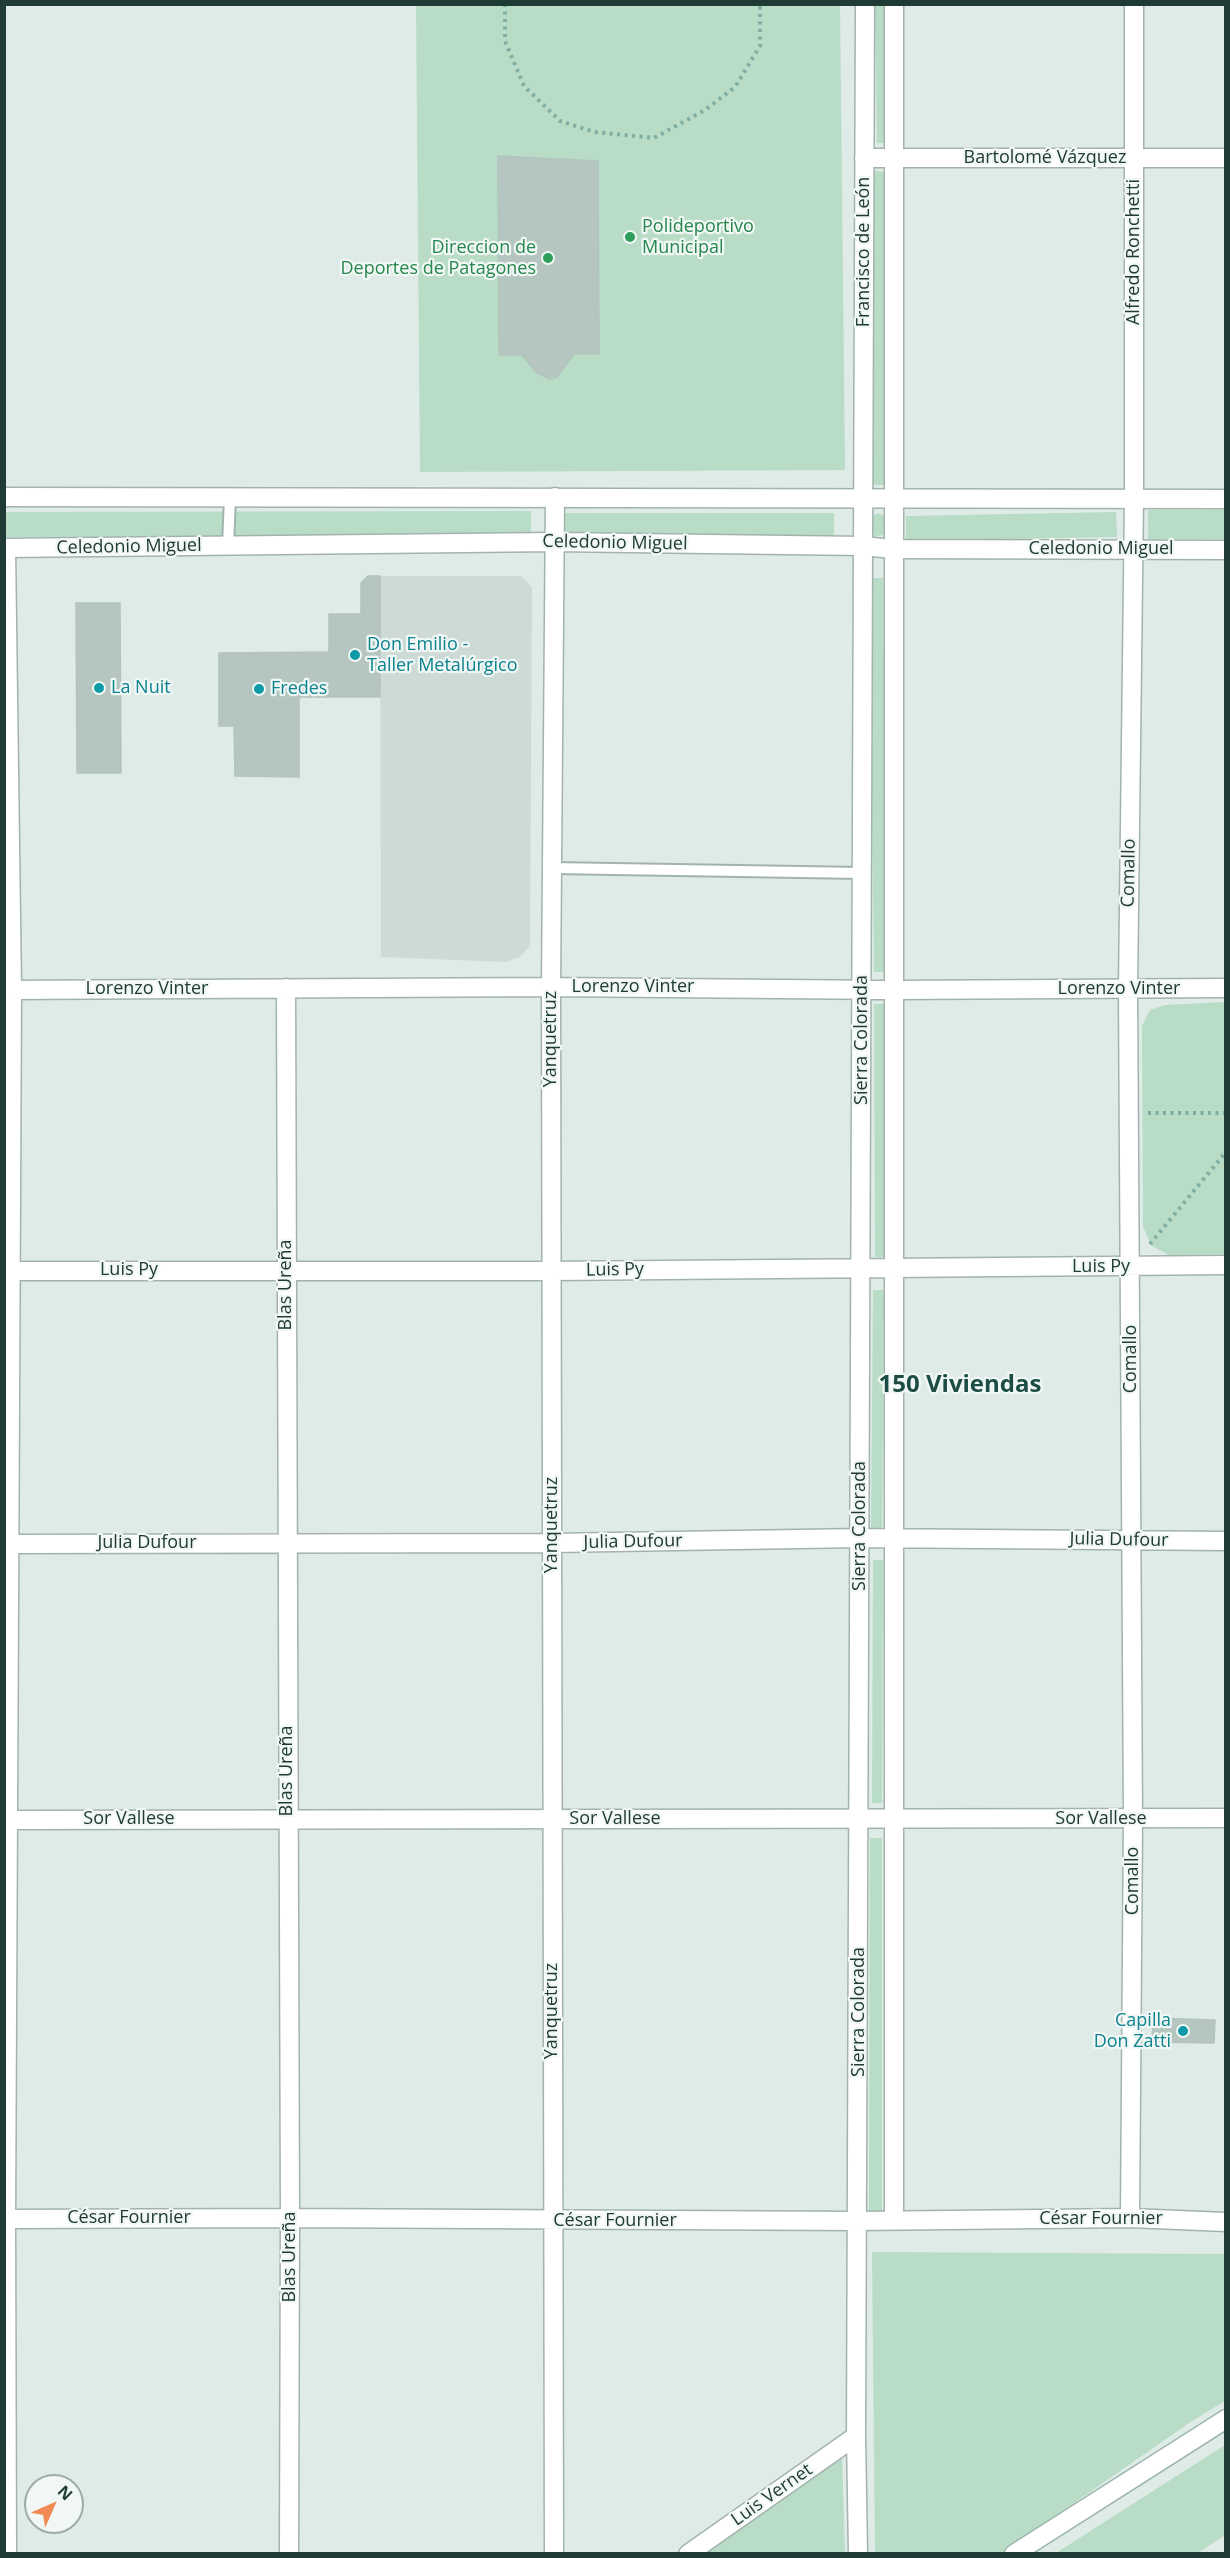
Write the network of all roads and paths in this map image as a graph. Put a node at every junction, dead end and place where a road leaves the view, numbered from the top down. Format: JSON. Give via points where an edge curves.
{"nodes":[{"id":1,"x":505,"y":4,"type":"edge"},
{"id":2,"x":760,"y":4,"type":"edge"},
{"id":3,"x":865,"y":4,"type":"edge"},
{"id":4,"x":894,"y":4,"type":"edge"},
{"id":5,"x":1134,"y":4,"type":"edge"},
{"id":6,"x":864,"y":158,"type":"junction"},
{"id":7,"x":894,"y":158,"type":"junction"},
{"id":8,"x":1134,"y":158,"type":"junction"},
{"id":9,"x":1226,"y":158,"type":"edge"},
{"id":10,"x":4,"y":497,"type":"edge"},
{"id":11,"x":230,"y":497,"type":"junction"},
{"id":12,"x":555,"y":497,"type":"junction"},
{"id":13,"x":863,"y":499,"type":"junction"},
{"id":14,"x":893,"y":499,"type":"junction"},
{"id":15,"x":1134,"y":499,"type":"junction"},
{"id":16,"x":1226,"y":499,"type":"edge"},
{"id":17,"x":555,"y":542,"type":"junction"},
{"id":18,"x":228,"y":546,"type":"junction"},
{"id":19,"x":863,"y":546,"type":"junction"},
{"id":20,"x":5,"y":548,"type":"edge"},
{"id":21,"x":893,"y":549,"type":"junction"},
{"id":22,"x":1133,"y":549,"type":"junction"},
{"id":23,"x":1226,"y":549,"type":"edge"},
{"id":24,"x":552,"y":868,"type":"junction"},
{"id":25,"x":862,"y":873,"type":"junction"},
{"id":26,"x":551,"y":987,"type":"junction"},
{"id":27,"x":286,"y":988,"type":"junction"},
{"id":28,"x":862,"y":988,"type":"junction"},
{"id":29,"x":1226,"y":988,"type":"edge"},
{"id":30,"x":1128,"y":989,"type":"junction"},
{"id":31,"x":8,"y":990,"type":"edge"},
{"id":32,"x":893,"y":990,"type":"junction"},
{"id":33,"x":1130,"y":1113,"type":"junction"},
{"id":34,"x":1226,"y":1113,"type":"edge"},
{"id":35,"x":1226,"y":1152,"type":"edge"},
{"id":36,"x":1226,"y":1265,"type":"edge"},
{"id":37,"x":861,"y":1267,"type":"junction"},
{"id":38,"x":893,"y":1267,"type":"junction"},
{"id":39,"x":1130,"y":1267,"type":"junction"},
{"id":40,"x":286,"y":1270,"type":"junction"},
{"id":41,"x":8,"y":1271,"type":"edge"},
{"id":42,"x":551,"y":1271,"type":"junction"},
{"id":43,"x":860,"y":1538,"type":"junction"},
{"id":44,"x":893,"y":1538,"type":"junction"},
{"id":45,"x":1131,"y":1540,"type":"junction"},
{"id":46,"x":1226,"y":1541,"type":"edge"},
{"id":47,"x":287,"y":1543,"type":"junction"},
{"id":48,"x":552,"y":1543,"type":"junction"},
{"id":49,"x":7,"y":1544,"type":"edge"},
{"id":50,"x":287,"y":1818,"type":"junction"},
{"id":51,"x":1226,"y":1818,"type":"edge"},
{"id":52,"x":553,"y":1819,"type":"junction"},
{"id":53,"x":859,"y":1819,"type":"junction"},
{"id":54,"x":893,"y":1819,"type":"junction"},
{"id":55,"x":1133,"y":1819,"type":"junction"},
{"id":56,"x":7,"y":1820,"type":"edge"},
{"id":57,"x":290,"y":2218,"type":"junction"},
{"id":58,"x":1131,"y":2218,"type":"junction"},
{"id":59,"x":5,"y":2219,"type":"edge"},
{"id":60,"x":894,"y":2220,"type":"junction"},
{"id":61,"x":552,"y":2221,"type":"junction"},
{"id":62,"x":858,"y":2221,"type":"junction"},
{"id":63,"x":1226,"y":2222,"type":"edge"},
{"id":64,"x":1226,"y":2419,"type":"edge"},
{"id":65,"x":856,"y":2436,"type":"junction"},
{"id":66,"x":7,"y":2553,"type":"edge"},
{"id":67,"x":289,"y":2553,"type":"edge"},
{"id":68,"x":554,"y":2553,"type":"edge"},
{"id":69,"x":688,"y":2553,"type":"edge"},
{"id":70,"x":858,"y":2553,"type":"edge"},
{"id":71,"x":1014,"y":2553,"type":"edge"}],
"edges":[{"from":1,"to":2,"type":"path","via":[[506,41],[524,86],[560,121],[595,132],[654,138],[705,110],[735,87],[760,46]]},
{"from":3,"to":6,"type":"street","name":"Francisco de León"},
{"from":4,"to":7,"type":"street","name":"Francisco de León"},
{"from":5,"to":8,"type":"street","name":"Alfredo Ronchetti"},
{"from":6,"to":7,"type":"street","name":"Bartolomé Vázquez"},
{"from":6,"to":13,"type":"street","name":"Francisco de León"},
{"from":7,"to":8,"type":"street","name":"Bartolomé Vázquez"},
{"from":7,"to":14,"type":"street","name":"Francisco de León"},
{"from":8,"to":9,"type":"street","name":"Bartolomé Vázquez"},
{"from":8,"to":15,"type":"street","name":"Alfredo Ronchetti"},
{"from":10,"to":11,"type":"street"},
{"from":11,"to":12,"type":"street"},
{"from":11,"to":18,"type":"lane"},
{"from":12,"to":13,"type":"street"},
{"from":12,"to":17,"type":"street","name":"Yanquetruz"},
{"from":13,"to":14,"type":"street"},
{"from":13,"to":19,"type":"street","name":"Sierra Colorada"},
{"from":14,"to":15,"type":"street"},
{"from":14,"to":21,"type":"street","name":"Sierra Colorada"},
{"from":15,"to":16,"type":"street"},
{"from":15,"to":22,"type":"street","name":"Comallo"},
{"from":17,"to":18,"type":"street","name":"Celedonio Miguel"},
{"from":17,"to":19,"type":"street","name":"Celedonio Miguel"},
{"from":17,"to":24,"type":"street","name":"Yanquetruz"},
{"from":18,"to":20,"type":"street","name":"Celedonio Miguel"},
{"from":19,"to":21,"type":"street","name":"Celedonio Miguel"},
{"from":19,"to":25,"type":"street","name":"Sierra Colorada"},
{"from":20,"to":31,"type":"street"},
{"from":21,"to":22,"type":"street","name":"Celedonio Miguel"},
{"from":21,"to":32,"type":"street","name":"Sierra Colorada"},
{"from":22,"to":23,"type":"street","name":"Celedonio Miguel"},
{"from":22,"to":30,"type":"street","name":"Comallo"},
{"from":24,"to":25,"type":"lane"},
{"from":24,"to":26,"type":"street","name":"Yanquetruz"},
{"from":25,"to":28,"type":"street","name":"Sierra Colorada"},
{"from":26,"to":27,"type":"street","name":"Lorenzo Vinter"},
{"from":26,"to":28,"type":"street","name":"Lorenzo Vinter"},
{"from":26,"to":42,"type":"street","name":"Yanquetruz"},
{"from":27,"to":31,"type":"street","name":"Lorenzo Vinter"},
{"from":27,"to":40,"type":"street","name":"Blas Ureña"},
{"from":28,"to":32,"type":"street","name":"Lorenzo Vinter"},
{"from":28,"to":37,"type":"street","name":"Sierra Colorada"},
{"from":29,"to":30,"type":"street","name":"Lorenzo Vinter"},
{"from":30,"to":32,"type":"street","name":"Lorenzo Vinter"},
{"from":30,"to":33,"type":"street","name":"Comallo"},
{"from":31,"to":41,"type":"street"},
{"from":32,"to":38,"type":"street","name":"Sierra Colorada"},
{"from":33,"to":34,"type":"path"},
{"from":33,"to":39,"type":"street","name":"Comallo"},
{"from":35,"to":39,"type":"path"},
{"from":36,"to":39,"type":"street","name":"Luis Py"},
{"from":37,"to":38,"type":"street","name":"Luis Py"},
{"from":37,"to":42,"type":"street","name":"Luis Py"},
{"from":37,"to":43,"type":"street","name":"Sierra Colorada"},
{"from":38,"to":39,"type":"street","name":"Luis Py"},
{"from":38,"to":44,"type":"street","name":"Sierra Colorada"},
{"from":39,"to":45,"type":"street","name":"Comallo"},
{"from":40,"to":41,"type":"street","name":"Luis Py"},
{"from":40,"to":42,"type":"street","name":"Luis Py"},
{"from":40,"to":47,"type":"street","name":"Blas Ureña"},
{"from":41,"to":49,"type":"street"},
{"from":42,"to":48,"type":"street","name":"Yanquetruz"},
{"from":43,"to":44,"type":"street","name":"Julia Dufour"},
{"from":43,"to":48,"type":"street","name":"Julia Dufour"},
{"from":43,"to":53,"type":"street","name":"Sierra Colorada"},
{"from":44,"to":45,"type":"street","name":"Julia Dufour"},
{"from":44,"to":54,"type":"street","name":"Sierra Colorada"},
{"from":45,"to":46,"type":"street","name":"Julia Dufour"},
{"from":45,"to":55,"type":"street","name":"Comallo"},
{"from":47,"to":48,"type":"street","name":"Julia Dufour"},
{"from":47,"to":49,"type":"street","name":"Julia Dufour"},
{"from":47,"to":50,"type":"street","name":"Blas Ureña"},
{"from":48,"to":52,"type":"street","name":"Yanquetruz"},
{"from":49,"to":56,"type":"street"},
{"from":50,"to":52,"type":"street","name":"Sor Vallese"},
{"from":50,"to":56,"type":"street","name":"Sor Vallese"},
{"from":50,"to":57,"type":"street","name":"Blas Ureña"},
{"from":51,"to":55,"type":"street","name":"Sor Vallese"},
{"from":52,"to":53,"type":"street","name":"Sor Vallese"},
{"from":52,"to":61,"type":"street","name":"Yanquetruz"},
{"from":53,"to":54,"type":"street","name":"Sor Vallese"},
{"from":53,"to":62,"type":"street","name":"Sierra Colorada"},
{"from":54,"to":55,"type":"street","name":"Sor Vallese"},
{"from":54,"to":60,"type":"street","name":"Sierra Colorada"},
{"from":55,"to":58,"type":"street","name":"Comallo"},
{"from":56,"to":59,"type":"street"},
{"from":57,"to":59,"type":"street","name":"César Fournier"},
{"from":57,"to":61,"type":"street","name":"César Fournier"},
{"from":57,"to":67,"type":"street","name":"Blas Ureña"},
{"from":58,"to":60,"type":"street","name":"César Fournier"},
{"from":58,"to":63,"type":"street","name":"César Fournier"},
{"from":59,"to":66,"type":"street"},
{"from":60,"to":62,"type":"street","name":"César Fournier"},
{"from":61,"to":62,"type":"street","name":"César Fournier"},
{"from":61,"to":68,"type":"street","name":"Yanquetruz"},
{"from":62,"to":65,"type":"street","name":"Sierra Colorada"},
{"from":64,"to":71,"type":"street"},
{"from":65,"to":69,"type":"street","name":"Luis Vernet"},
{"from":65,"to":70,"type":"street","name":"Sierra Colorada"}]}
